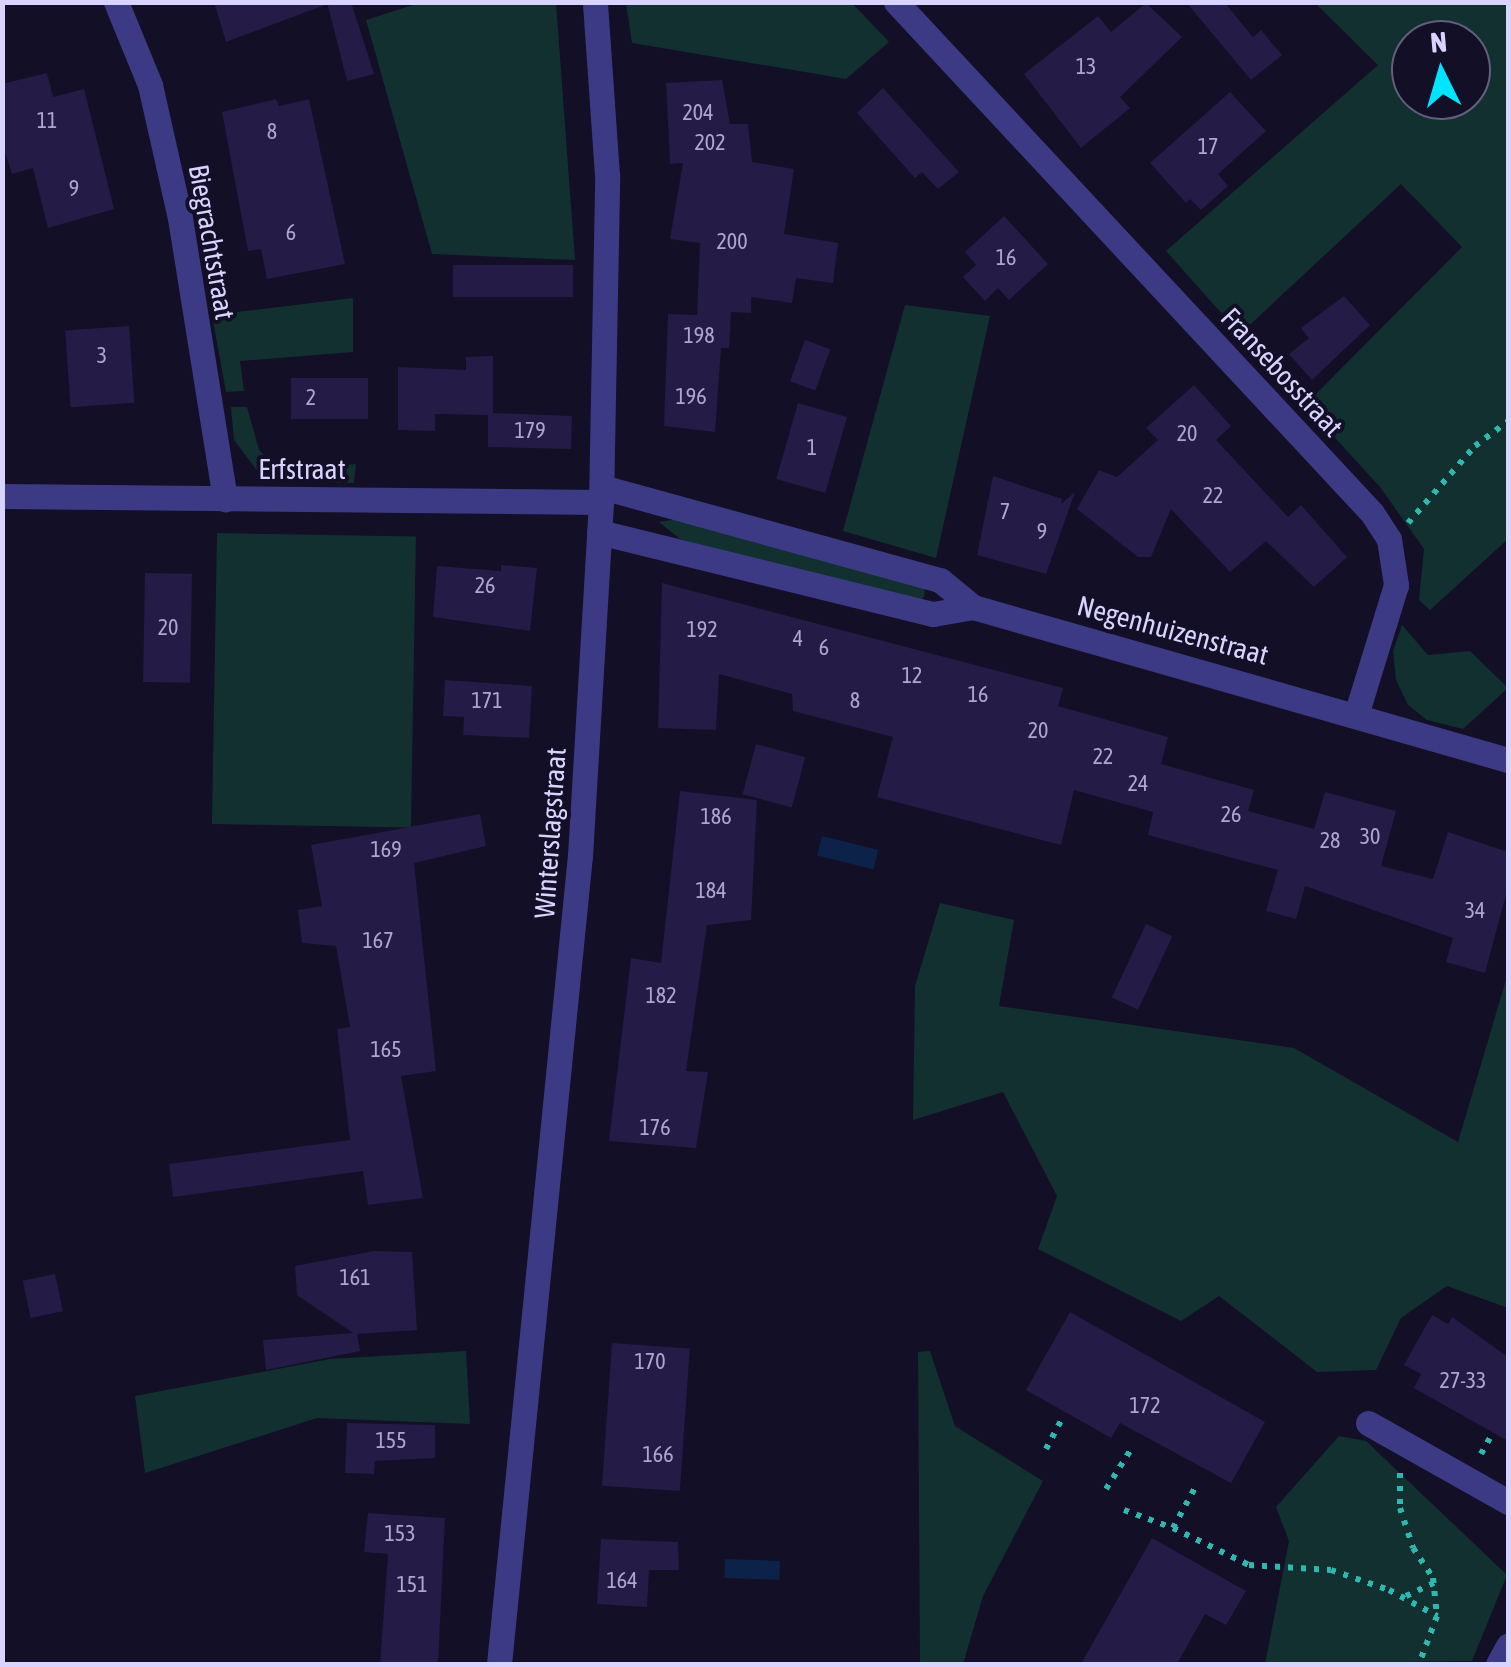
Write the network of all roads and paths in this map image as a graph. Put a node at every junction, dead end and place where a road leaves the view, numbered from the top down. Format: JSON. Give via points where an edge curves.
{"nodes":[{"id":1,"x":116,"y":2,"type":"edge"},
{"id":2,"x":595,"y":2,"type":"edge"},
{"id":3,"x":896,"y":2,"type":"edge"},
{"id":4,"x":1508,"y":421,"type":"edge"},
{"id":5,"x":601,"y":494,"type":"junction"},
{"id":6,"x":2,"y":496,"type":"edge"},
{"id":7,"x":225,"y":499,"type":"junction"},
{"id":8,"x":1401,"y":531,"type":"dead end"},
{"id":9,"x":599,"y":532,"type":"junction"},
{"id":10,"x":973,"y":606,"type":"junction"},
{"id":11,"x":1357,"y":712,"type":"junction"},
{"id":12,"x":1508,"y":760,"type":"edge"},
{"id":13,"x":1063,"y":1417,"type":"dead end"},
{"id":14,"x":1368,"y":1423,"type":"dead end"},
{"id":15,"x":1408,"y":1446,"type":"junction"},
{"id":16,"x":1046,"y":1449,"type":"dead end"},
{"id":17,"x":1130,"y":1451,"type":"dead end"},
{"id":18,"x":1196,"y":1486,"type":"dead end"},
{"id":19,"x":1106,"y":1489,"type":"dead end"},
{"id":20,"x":1508,"y":1502,"type":"edge"},
{"id":21,"x":1124,"y":1510,"type":"dead end"},
{"id":22,"x":1173,"y":1528,"type":"junction"},
{"id":23,"x":1434,"y":1583,"type":"junction"},
{"id":24,"x":1405,"y":1596,"type":"junction"},
{"id":25,"x":1438,"y":1616,"type":"junction"},
{"id":26,"x":1508,"y":1646,"type":"edge"},
{"id":27,"x":499,"y":1664,"type":"edge"},
{"id":28,"x":1419,"y":1664,"type":"edge"},
{"id":29,"x":1498,"y":1664,"type":"edge"}],
"edges":[{"from":1,"to":7,"type":"street","name":"Biegrachtstraat","via":[[150,84],[180,218]]},
{"from":2,"to":5,"type":"street","name":"Winterslagstraat","via":[[607,175]]},
{"from":3,"to":11,"type":"street","name":"Fransebosstraat","via":[[1372,513],[1389,539],[1396,585]]},
{"from":4,"to":8,"type":"path","via":[[1475,446]]},
{"from":5,"to":7,"type":"street","name":"Erfstraat"},
{"from":5,"to":9,"type":"street","name":"Winterslagstraat"},
{"from":5,"to":10,"type":"street","name":"Negenhuizenstraat","via":[[940,580]]},
{"from":6,"to":7,"type":"street","name":"Erfstraat"},
{"from":9,"to":10,"type":"street","name":"Negenhuizenstraat","via":[[933,614]]},
{"from":9,"to":27,"type":"street","name":"Winterslagstraat","via":[[580,856]]},
{"from":10,"to":11,"type":"street","name":"Negenhuizenstraat"},
{"from":11,"to":12,"type":"street"},
{"from":13,"to":16,"type":"path"},
{"from":14,"to":15,"type":"street"},
{"from":15,"to":20,"type":"street"},
{"from":15,"to":23,"type":"path","via":[[1398,1479],[1400,1508]]},
{"from":17,"to":19,"type":"path"},
{"from":18,"to":22,"type":"path"},
{"from":21,"to":22,"type":"path"},
{"from":22,"to":24,"type":"path","via":[[1250,1566],[1331,1570]]},
{"from":23,"to":24,"type":"path"},
{"from":23,"to":25,"type":"path"},
{"from":24,"to":25,"type":"path"},
{"from":25,"to":28,"type":"path"},
{"from":26,"to":29,"type":"street"}]}
